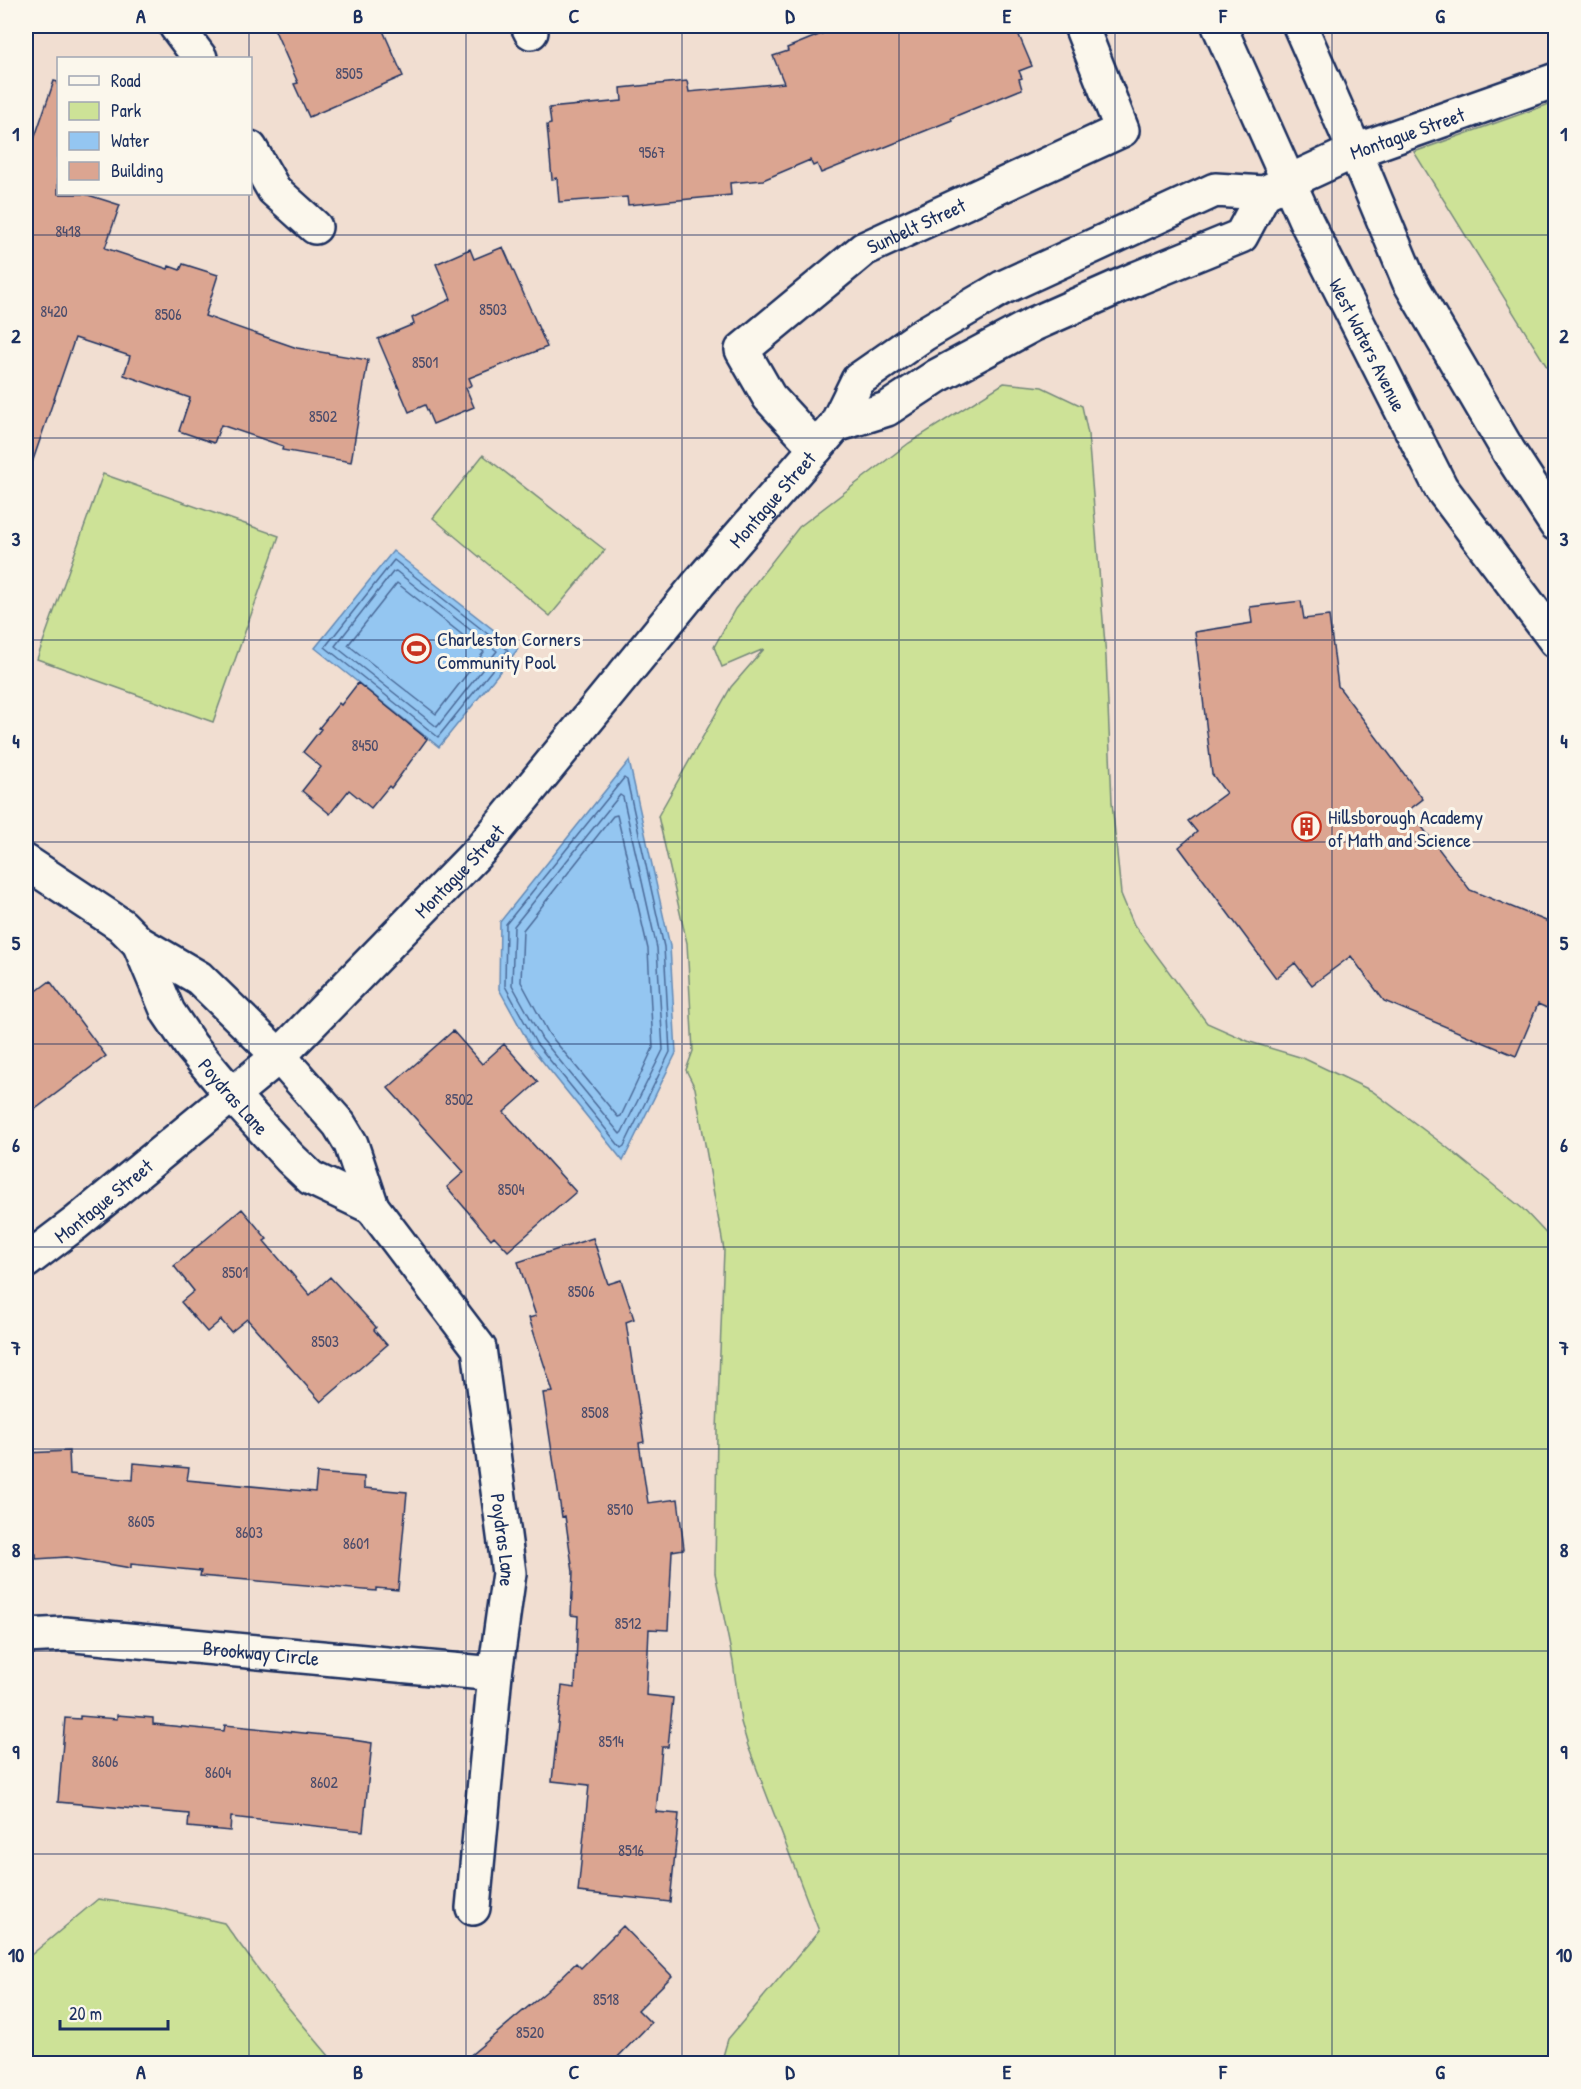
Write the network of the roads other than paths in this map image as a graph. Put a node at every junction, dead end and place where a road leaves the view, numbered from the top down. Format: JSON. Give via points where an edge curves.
{"nodes":[{"id":1,"x":176,"y":26,"type":"edge"},
{"id":2,"x":1081,"y":26,"type":"edge"},
{"id":3,"x":1219,"y":26,"type":"edge"},
{"id":4,"x":1300,"y":26,"type":"edge"},
{"id":5,"x":199,"y":57,"type":"edge"},
{"id":6,"x":1556,"y":80,"type":"edge"},
{"id":7,"x":1355,"y":151,"type":"junction"},
{"id":8,"x":252,"y":152,"type":"edge"},
{"id":9,"x":1276,"y":187,"type":"junction"},
{"id":10,"x":315,"y":227,"type":"dead end"},
{"id":11,"x":826,"y":436,"type":"junction"},
{"id":12,"x":1556,"y":524,"type":"edge"},
{"id":13,"x":1556,"y":641,"type":"edge"},
{"id":14,"x":26,"y":862,"type":"edge"},
{"id":15,"x":139,"y":943,"type":"junction"},
{"id":16,"x":279,"y":1056,"type":"junction"},
{"id":17,"x":232,"y":1095,"type":"junction"},
{"id":18,"x":372,"y":1207,"type":"junction"},
{"id":19,"x":26,"y":1261,"type":"edge"},
{"id":20,"x":26,"y":1636,"type":"edge"},
{"id":21,"x":495,"y":1674,"type":"junction"},
{"id":22,"x":473,"y":1908,"type":"dead end"}],
"edges":[{"from":1,"to":5,"type":"street"},
{"from":2,"to":11,"type":"street","name":"Sunbelt Street","via":[[1122,130],[864,249],[742,350],[769,397]]},
{"from":3,"to":9,"type":"street","name":"West Waters Avenue"},
{"from":4,"to":7,"type":"street"},
{"from":6,"to":7,"type":"street","name":"Montague Street"},
{"from":7,"to":9,"type":"street","name":"Montague Street"},
{"from":7,"to":12,"type":"street","via":[[1409,281]]},
{"from":8,"to":10,"type":"street","via":[[274,190]]},
{"from":9,"to":11,"type":"street","via":[[1241,236],[1034,324],[937,376],[887,409]]},
{"from":9,"to":11,"type":"street","name":"Montague Street","via":[[1215,190],[1002,288],[924,334],[858,380]]},
{"from":9,"to":13,"type":"street","name":"West Waters Avenue","via":[[1307,223],[1441,488]]},
{"from":11,"to":16,"type":"street","name":"Montague Street","via":[[699,583],[482,848]]},
{"from":14,"to":15,"type":"street","name":"Poydras Lane","via":[[121,925]]},
{"from":15,"to":16,"type":"street","name":"Poydras Lane","via":[[199,978]]},
{"from":15,"to":17,"type":"street","name":"Poydras Lane","via":[[168,1012]]},
{"from":16,"to":17,"type":"street","name":"Montague Street"},
{"from":16,"to":18,"type":"street","name":"Poydras Lane","via":[[339,1124],[351,1144]]},
{"from":17,"to":18,"type":"street","name":"Poydras Lane","via":[[311,1178]]},
{"from":17,"to":19,"type":"street","name":"Montague Street"},
{"from":18,"to":21,"type":"street","name":"Poydras Lane","via":[[479,1348],[509,1573]]},
{"from":20,"to":21,"type":"street","name":"Brookway Circle","via":[[64,1634]]},
{"from":21,"to":22,"type":"street","name":"Poydras Lane"}]}
